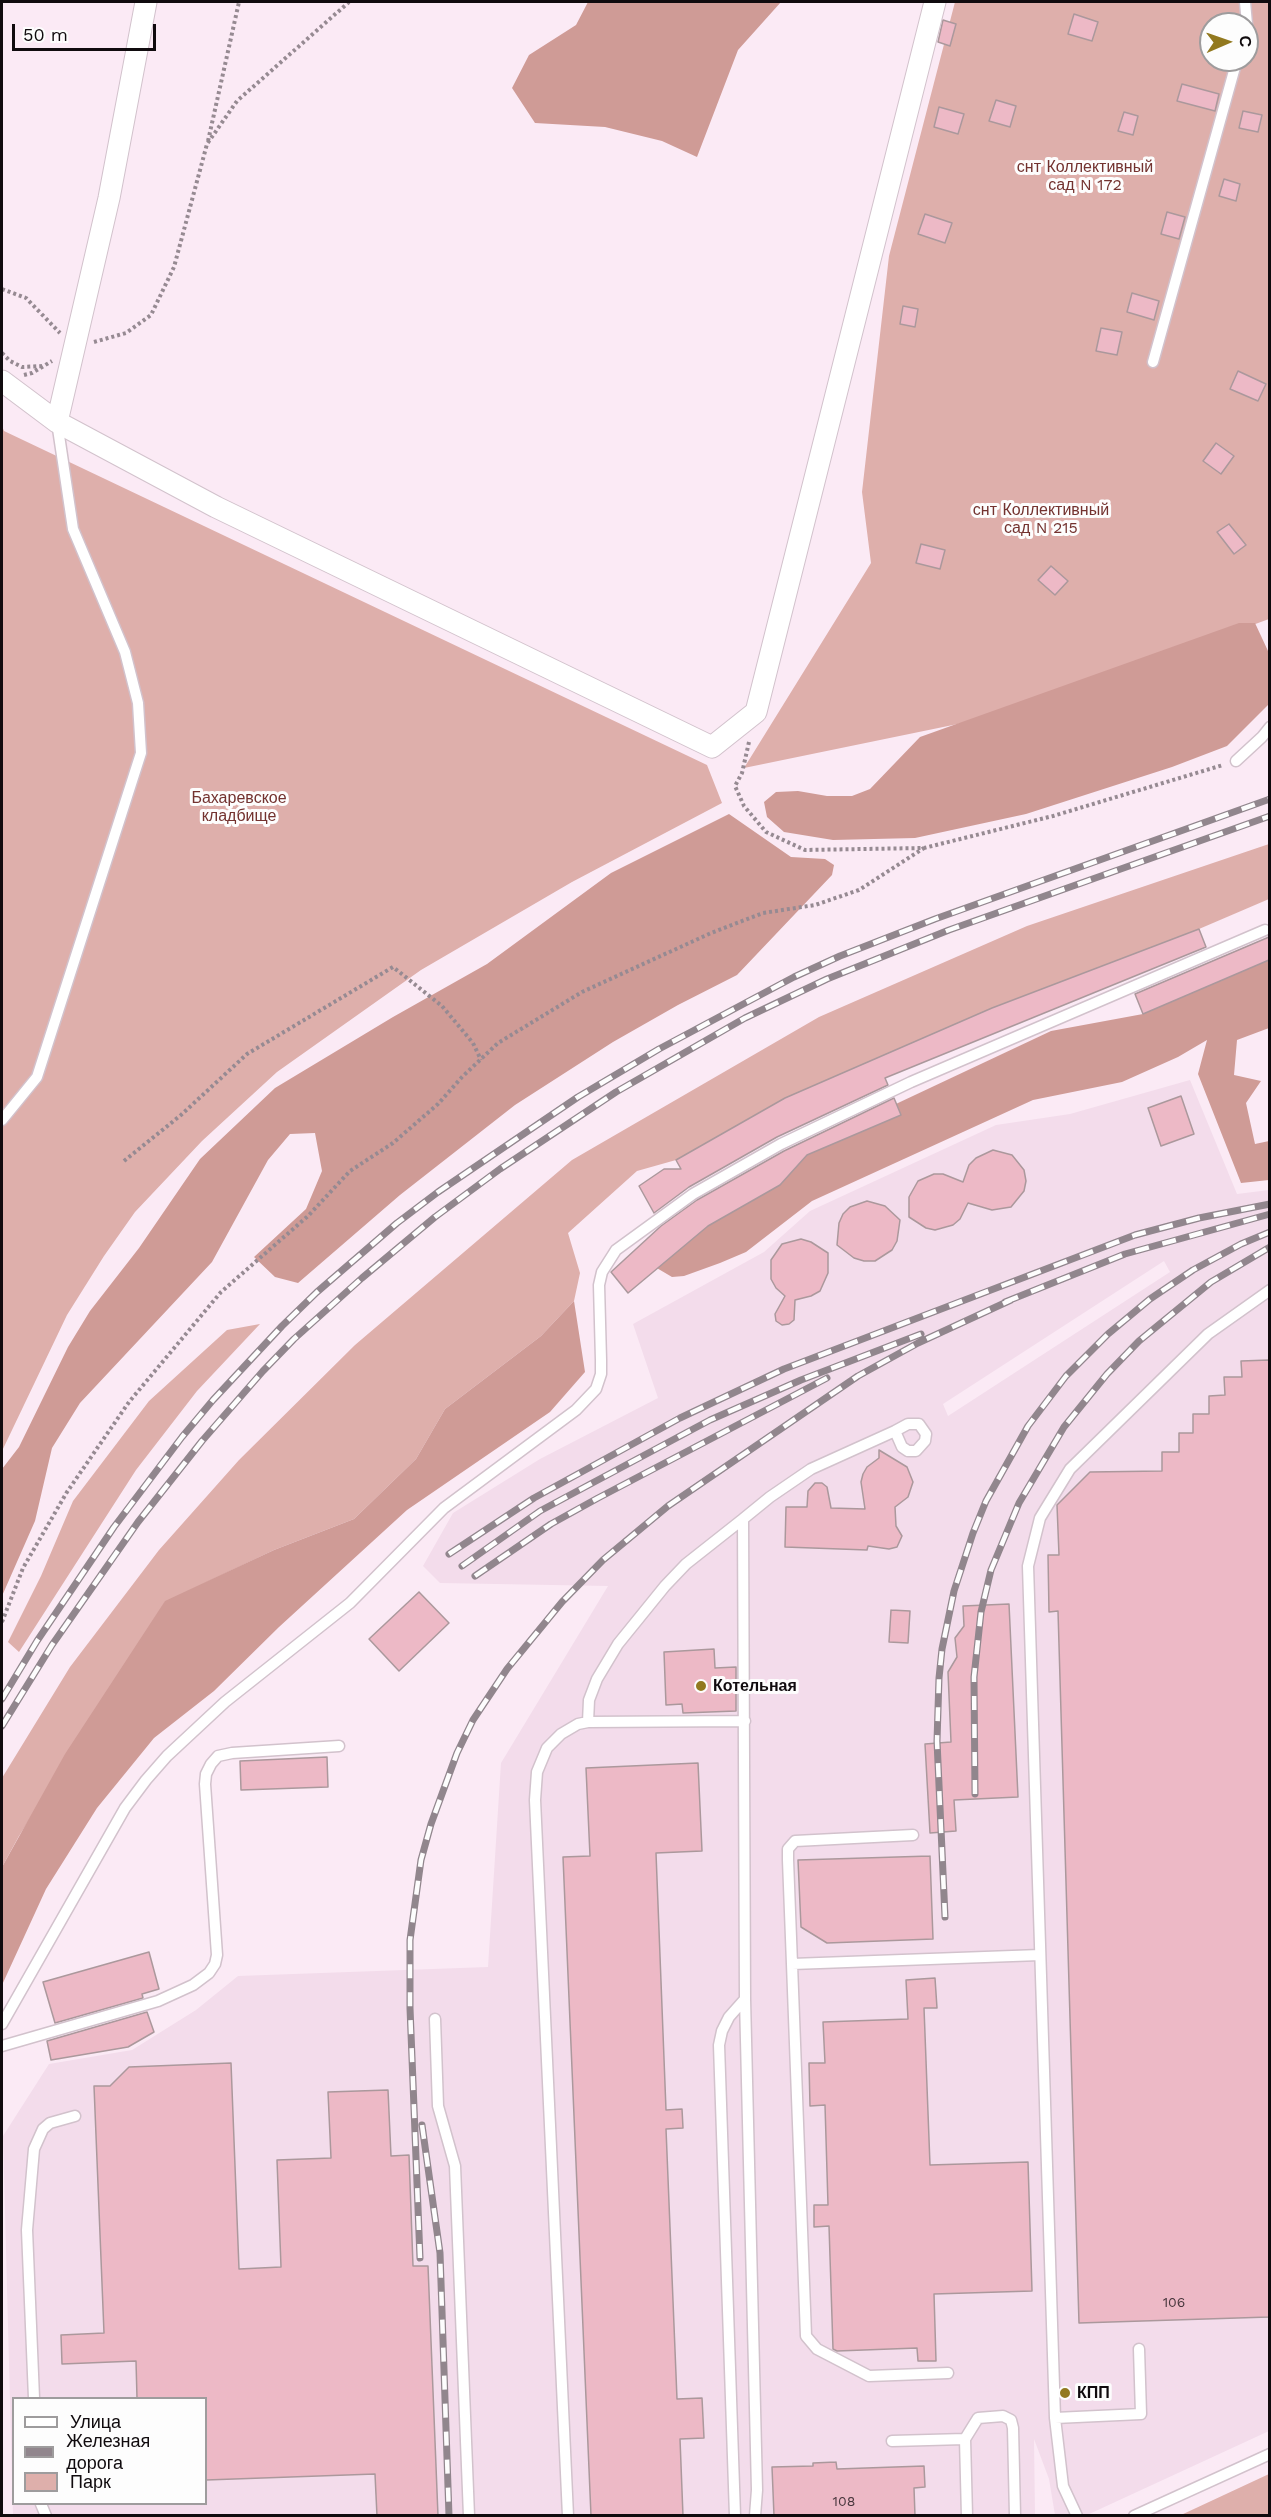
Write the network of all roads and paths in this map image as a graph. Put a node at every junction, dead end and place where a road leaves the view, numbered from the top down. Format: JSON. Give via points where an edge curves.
{"nodes":[{"id":1,"x":146,"y":2,"type":"edge"},
{"id":2,"x":239,"y":2,"type":"edge"},
{"id":3,"x":349,"y":2,"type":"edge"},
{"id":4,"x":935,"y":2,"type":"edge"},
{"id":5,"x":1235,"y":72,"type":"edge"},
{"id":6,"x":207,"y":144,"type":"junction"},
{"id":7,"x":2,"y":289,"type":"edge"},
{"id":8,"x":74,"y":348,"type":"junction"},
{"id":9,"x":2,"y":353,"type":"edge"},
{"id":10,"x":1153,"y":362,"type":"dead end"},
{"id":11,"x":43,"y":366,"type":"junction"},
{"id":12,"x":22,"y":375,"type":"dead end"},
{"id":13,"x":2,"y":381,"type":"edge"},
{"id":14,"x":57,"y":422,"type":"junction"},
{"id":15,"x":756,"y":712,"type":"junction"},
{"id":16,"x":1269,"y":727,"type":"edge"},
{"id":17,"x":1236,"y":761,"type":"joint"},
{"id":18,"x":924,"y":848,"type":"junction"},
{"id":19,"x":1264,"y":930,"type":"dead end"},
{"id":20,"x":481,"y":1060,"type":"junction"},
{"id":21,"x":2,"y":1120,"type":"edge"},
{"id":22,"x":124,"y":1161,"type":"dead end"},
{"id":23,"x":1269,"y":1290,"type":"edge"},
{"id":24,"x":895,"y":1431,"type":"dead end"},
{"id":25,"x":743,"y":1519,"type":"junction"},
{"id":26,"x":2,"y":1622,"type":"edge"},
{"id":27,"x":745,"y":1720,"type":"junction"},
{"id":28,"x":588,"y":1722,"type":"junction"},
{"id":29,"x":339,"y":1746,"type":"dead end"},
{"id":30,"x":913,"y":1835,"type":"dead end"},
{"id":31,"x":1040,"y":1955,"type":"junction"},
{"id":32,"x":792,"y":1964,"type":"junction"},
{"id":33,"x":745,"y":1999,"type":"junction"},
{"id":34,"x":435,"y":2019,"type":"dead end"},
{"id":35,"x":2,"y":2024,"type":"edge"},
{"id":36,"x":2,"y":2046,"type":"edge"},
{"id":37,"x":75,"y":2116,"type":"dead end"},
{"id":38,"x":1139,"y":2349,"type":"dead end"},
{"id":39,"x":948,"y":2373,"type":"dead end"},
{"id":40,"x":34,"y":2397,"type":"edge"},
{"id":41,"x":1054,"y":2418,"type":"junction"},
{"id":42,"x":965,"y":2439,"type":"junction"},
{"id":43,"x":892,"y":2441,"type":"dead end"},
{"id":44,"x":1269,"y":2454,"type":"edge"},
{"id":45,"x":469,"y":2516,"type":"edge"},
{"id":46,"x":568,"y":2516,"type":"edge"},
{"id":47,"x":735,"y":2516,"type":"edge"},
{"id":48,"x":755,"y":2516,"type":"edge"},
{"id":49,"x":967,"y":2516,"type":"edge"},
{"id":50,"x":1015,"y":2516,"type":"edge"},
{"id":51,"x":1077,"y":2516,"type":"edge"},
{"id":52,"x":1134,"y":2516,"type":"edge"}],
"edges":[{"from":1,"to":8,"type":"street","via":[[109,198]]},
{"from":2,"to":6,"type":"path"},
{"from":3,"to":6,"type":"path","via":[[237,101]]},
{"from":4,"to":15,"type":"street"},
{"from":5,"to":10,"type":"lane"},
{"from":6,"to":8,"type":"path","via":[[174,267],[151,315],[126,333]]},
{"from":7,"to":8,"type":"path","via":[[26,298]]},
{"from":8,"to":11,"type":"path"},
{"from":8,"to":14,"type":"street"},
{"from":9,"to":11,"type":"path","via":[[22,367]]},
{"from":11,"to":12,"type":"path"},
{"from":13,"to":14,"type":"street"},
{"from":14,"to":15,"type":"street","via":[[216,507],[712,747]]},
{"from":14,"to":21,"type":"lane","via":[[73,529],[125,652],[138,702],[141,753],[37,1077]]},
{"from":15,"to":18,"type":"path","via":[[742,773],[735,786],[744,806],[766,832],[806,850]]},
{"from":16,"to":17,"type":"lane"},
{"from":17,"to":18,"type":"path","via":[[1053,816]]},
{"from":18,"to":20,"type":"path","via":[[859,890],[815,905],[763,913],[582,992],[498,1042]]},
{"from":19,"to":35,"type":"lane","via":[[911,1082],[781,1144],[693,1194],[616,1250],[599,1285],[601,1374],[592,1394],[444,1508],[350,1603],[225,1702],[167,1755],[126,1808]]},
{"from":20,"to":22,"type":"path","via":[[473,1042],[442,1006],[393,967],[247,1054],[182,1115]]},
{"from":20,"to":26,"type":"path","via":[[393,1143],[350,1171],[308,1216],[221,1292],[129,1402],[67,1492],[24,1568]]},
{"from":23,"to":31,"type":"lane","via":[[1208,1334],[1110,1428],[1070,1469],[1040,1518],[1028,1566]]},
{"from":24,"to":25,"type":"lane","via":[[811,1469]]},
{"from":25,"to":27,"type":"lane"},
{"from":25,"to":28,"type":"lane","via":[[679,1572],[618,1644],[597,1679],[589,1700]]},
{"from":27,"to":28,"type":"lane"},
{"from":27,"to":33,"type":"lane"},
{"from":28,"to":46,"type":"lane","via":[[569,1728],[547,1748],[534,1791]]},
{"from":29,"to":36,"type":"lane","via":[[232,1753],[218,1756],[211,1764],[206,1784],[217,1955],[210,1973],[158,2001]]},
{"from":30,"to":32,"type":"lane","via":[[795,1841],[788,1849]]},
{"from":31,"to":32,"type":"lane"},
{"from":31,"to":41,"type":"lane"},
{"from":32,"to":39,"type":"lane","via":[[806,2336],[818,2349],[869,2376]]},
{"from":33,"to":47,"type":"lane","via":[[729,2017],[719,2044]]},
{"from":33,"to":48,"type":"lane"},
{"from":34,"to":45,"type":"lane","via":[[438,2106],[455,2166]]},
{"from":37,"to":40,"type":"lane","via":[[50,2123],[34,2149],[27,2230]]},
{"from":38,"to":41,"type":"lane","via":[[1141,2414]]},
{"from":41,"to":51,"type":"lane","via":[[1063,2486]]},
{"from":42,"to":43,"type":"lane"},
{"from":42,"to":49,"type":"lane"},
{"from":42,"to":50,"type":"lane","via":[[978,2418],[1003,2416],[1011,2420]]},
{"from":44,"to":52,"type":"lane"}]}
